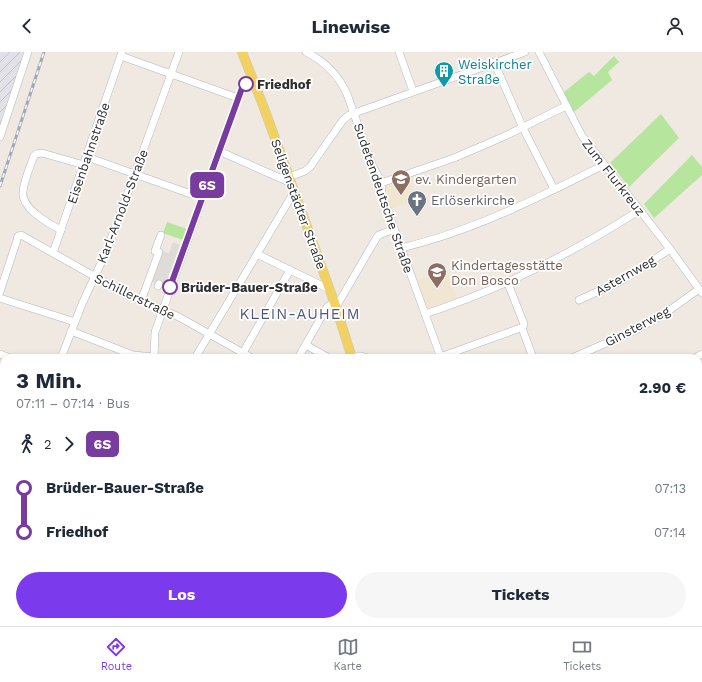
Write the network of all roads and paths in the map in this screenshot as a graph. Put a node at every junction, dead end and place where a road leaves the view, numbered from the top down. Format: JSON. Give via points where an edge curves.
{"nodes":[{"id":1,"x":28,"y":52,"type":"edge"},
{"id":2,"x":179,"y":52,"type":"edge"},
{"id":3,"x":242,"y":52,"type":"edge"},
{"id":4,"x":306,"y":52,"type":"edge"},
{"id":5,"x":399,"y":52,"type":"edge"},
{"id":6,"x":525,"y":52,"type":"edge"},
{"id":7,"x":539,"y":52,"type":"edge"},
{"id":8,"x":121,"y":54,"type":"edge"},
{"id":9,"x":315,"y":54,"type":"edge"},
{"id":10,"x":494,"y":62,"type":"junction"},
{"id":11,"x":171,"y":74,"type":"junction"},
{"id":12,"x":254,"y":81,"type":"junction"},
{"id":13,"x":413,"y":91,"type":"junction"},
{"id":14,"x":238,"y":98,"type":"junction"},
{"id":15,"x":566,"y":106,"type":"junction"},
{"id":16,"x":3,"y":116,"type":"edge"},
{"id":17,"x":355,"y":116,"type":"junction"},
{"id":18,"x":523,"y":128,"type":"junction"},
{"id":19,"x":0,"y":137,"type":"edge"},
{"id":20,"x":219,"y":151,"type":"junction"},
{"id":21,"x":87,"y":157,"type":"junction"},
{"id":22,"x":84,"y":165,"type":"junction"},
{"id":23,"x":604,"y":165,"type":"junction"},
{"id":24,"x":135,"y":174,"type":"junction"},
{"id":25,"x":290,"y":180,"type":"junction"},
{"id":26,"x":381,"y":182,"type":"junction"},
{"id":27,"x":554,"y":189,"type":"junction"},
{"id":28,"x":294,"y":192,"type":"junction"},
{"id":29,"x":202,"y":198,"type":"junction"},
{"id":30,"x":640,"y":210,"type":"junction"},
{"id":31,"x":394,"y":229,"type":"junction"},
{"id":32,"x":62,"y":230,"type":"junction"},
{"id":33,"x":161,"y":235,"type":"dead end"},
{"id":34,"x":401,"y":248,"type":"junction"},
{"id":35,"x":670,"y":248,"type":"junction"},
{"id":36,"x":54,"y":253,"type":"junction"},
{"id":37,"x":257,"y":254,"type":"junction"},
{"id":38,"x":290,"y":270,"type":"junction"},
{"id":39,"x":95,"y":277,"type":"junction"},
{"id":40,"x":507,"y":281,"type":"junction"},
{"id":41,"x":329,"y":289,"type":"junction"},
{"id":42,"x":700,"y":291,"type":"edge"},
{"id":43,"x":0,"y":292,"type":"edge"},
{"id":44,"x":0,"y":298,"type":"edge"},
{"id":45,"x":580,"y":300,"type":"dead end"},
{"id":46,"x":141,"y":301,"type":"junction"},
{"id":47,"x":335,"y":304,"type":"junction"},
{"id":48,"x":162,"y":310,"type":"junction"},
{"id":49,"x":425,"y":314,"type":"junction"},
{"id":50,"x":75,"y":322,"type":"junction"},
{"id":51,"x":522,"y":328,"type":"junction"},
{"id":52,"x":71,"y":331,"type":"junction"},
{"id":53,"x":210,"y":334,"type":"junction"},
{"id":54,"x":306,"y":345,"type":"junction"},
{"id":55,"x":62,"y":354,"type":"edge"},
{"id":56,"x":133,"y":354,"type":"edge"},
{"id":57,"x":154,"y":354,"type":"edge"},
{"id":58,"x":198,"y":354,"type":"edge"},
{"id":59,"x":240,"y":354,"type":"edge"},
{"id":60,"x":242,"y":354,"type":"edge"},
{"id":61,"x":300,"y":354,"type":"edge"},
{"id":62,"x":322,"y":354,"type":"edge"},
{"id":63,"x":351,"y":354,"type":"edge"},
{"id":64,"x":439,"y":354,"type":"edge"},
{"id":65,"x":451,"y":354,"type":"edge"},
{"id":66,"x":532,"y":354,"type":"edge"},
{"id":67,"x":581,"y":354,"type":"edge"}],
"edges":[{"from":1,"to":16,"type":"street"},
{"from":2,"to":11,"type":"street","name":"Karl-Arnold-Straße"},
{"from":3,"to":12,"type":"main road","name":"Seligenstädter Straße"},
{"from":4,"to":9,"type":"street","name":"Sudetendeutsche Straße"},
{"from":5,"to":13,"type":"street"},
{"from":6,"to":10,"type":"street"},
{"from":7,"to":15,"type":"street","name":"Zum Flurkreuz"},
{"from":8,"to":11,"type":"street"},
{"from":8,"to":21,"type":"street","name":"Eisenbahnstraße"},
{"from":9,"to":17,"type":"street","name":"Sudetendeutsche Straße","via":[[339,80]]},
{"from":10,"to":13,"type":"street"},
{"from":10,"to":18,"type":"street"},
{"from":11,"to":14,"type":"street"},
{"from":11,"to":24,"type":"street","name":"Karl-Arnold-Straße"},
{"from":12,"to":14,"type":"street","via":[[243,86]]},
{"from":12,"to":25,"type":"main road","name":"Seligenstädter Straße"},
{"from":13,"to":17,"type":"street"},
{"from":14,"to":20,"type":"street"},
{"from":15,"to":18,"type":"street"},
{"from":15,"to":23,"type":"street","name":"Zum Flurkreuz","via":[[582,136]]},
{"from":16,"to":19,"type":"street"},
{"from":17,"to":25,"type":"street","via":[[345,117],[308,169]]},
{"from":17,"to":26,"type":"street","name":"Sudetendeutsche Straße"},
{"from":18,"to":26,"type":"street","via":[[454,158]]},
{"from":18,"to":27,"type":"street"},
{"from":20,"to":25,"type":"street"},
{"from":20,"to":29,"type":"street"},
{"from":21,"to":22,"type":"street","name":"Eisenbahnstraße"},
{"from":21,"to":24,"type":"street"},
{"from":22,"to":32,"type":"street","name":"Eisenbahnstraße"},
{"from":22,"to":32,"type":"street","via":[[42,152],[34,156],[23,190],[24,201],[29,208]]},
{"from":23,"to":27,"type":"street"},
{"from":23,"to":30,"type":"street","name":"Zum Flurkreuz"},
{"from":24,"to":29,"type":"street"},
{"from":24,"to":39,"type":"street","name":"Karl-Arnold-Straße"},
{"from":25,"to":28,"type":"main road","name":"Seligenstädter Straße"},
{"from":26,"to":31,"type":"street","name":"Sudetendeutsche Straße","via":[[382,195]]},
{"from":27,"to":34,"type":"street","via":[[486,222]]},
{"from":28,"to":37,"type":"street"},
{"from":28,"to":41,"type":"main road","name":"Seligenstädter Straße"},
{"from":29,"to":48,"type":"street","via":[[182,246]]},
{"from":30,"to":35,"type":"street","name":"Zum Flurkreuz"},
{"from":30,"to":40,"type":"street","via":[[585,243]]},
{"from":31,"to":34,"type":"street","name":"Sudetendeutsche Straße"},
{"from":31,"to":47,"type":"street","via":[[377,237]]},
{"from":32,"to":36,"type":"street","name":"Eisenbahnstraße"},
{"from":33,"to":46,"type":"street","via":[[156,251],[160,253]]},
{"from":34,"to":49,"type":"street","name":"Sudetendeutsche Straße"},
{"from":35,"to":42,"type":"street","name":"Zum Flurkreuz"},
{"from":35,"to":45,"type":"street","name":"Asternweg","via":[[622,280]]},
{"from":36,"to":39,"type":"street","name":"Schillerstraße"},
{"from":36,"to":43,"type":"street","name":"Schillerstraße","via":[[23,236],[18,236]]},
{"from":37,"to":38,"type":"street"},
{"from":37,"to":53,"type":"street"},
{"from":38,"to":41,"type":"street"},
{"from":38,"to":60,"type":"street"},
{"from":39,"to":46,"type":"street","name":"Schillerstraße"},
{"from":39,"to":50,"type":"street","name":"Karl-Arnold-Straße"},
{"from":40,"to":49,"type":"street"},
{"from":40,"to":51,"type":"street","via":[[524,324]]},
{"from":41,"to":47,"type":"main road","name":"Seligenstädter Straße"},
{"from":42,"to":67,"type":"street","name":"Ginsterweg","via":[[636,330]]},
{"from":44,"to":50,"type":"street"},
{"from":46,"to":48,"type":"street","name":"Schillerstraße"},
{"from":47,"to":54,"type":"street","via":[[327,307]]},
{"from":47,"to":63,"type":"main road","name":"Seligenstädter Straße"},
{"from":48,"to":53,"type":"street","name":"Schillerstraße"},
{"from":48,"to":57,"type":"street","via":[[154,334]]},
{"from":49,"to":64,"type":"street","name":"Sudetendeutsche Straße"},
{"from":50,"to":52,"type":"street","name":"Karl-Arnold-Straße"},
{"from":51,"to":65,"type":"street"},
{"from":51,"to":66,"type":"street"},
{"from":52,"to":55,"type":"street","name":"Karl-Arnold-Straße"},
{"from":52,"to":56,"type":"street"},
{"from":53,"to":58,"type":"street"},
{"from":53,"to":59,"type":"street","name":"Schillerstraße"},
{"from":54,"to":61,"type":"street"},
{"from":54,"to":62,"type":"street"}]}
